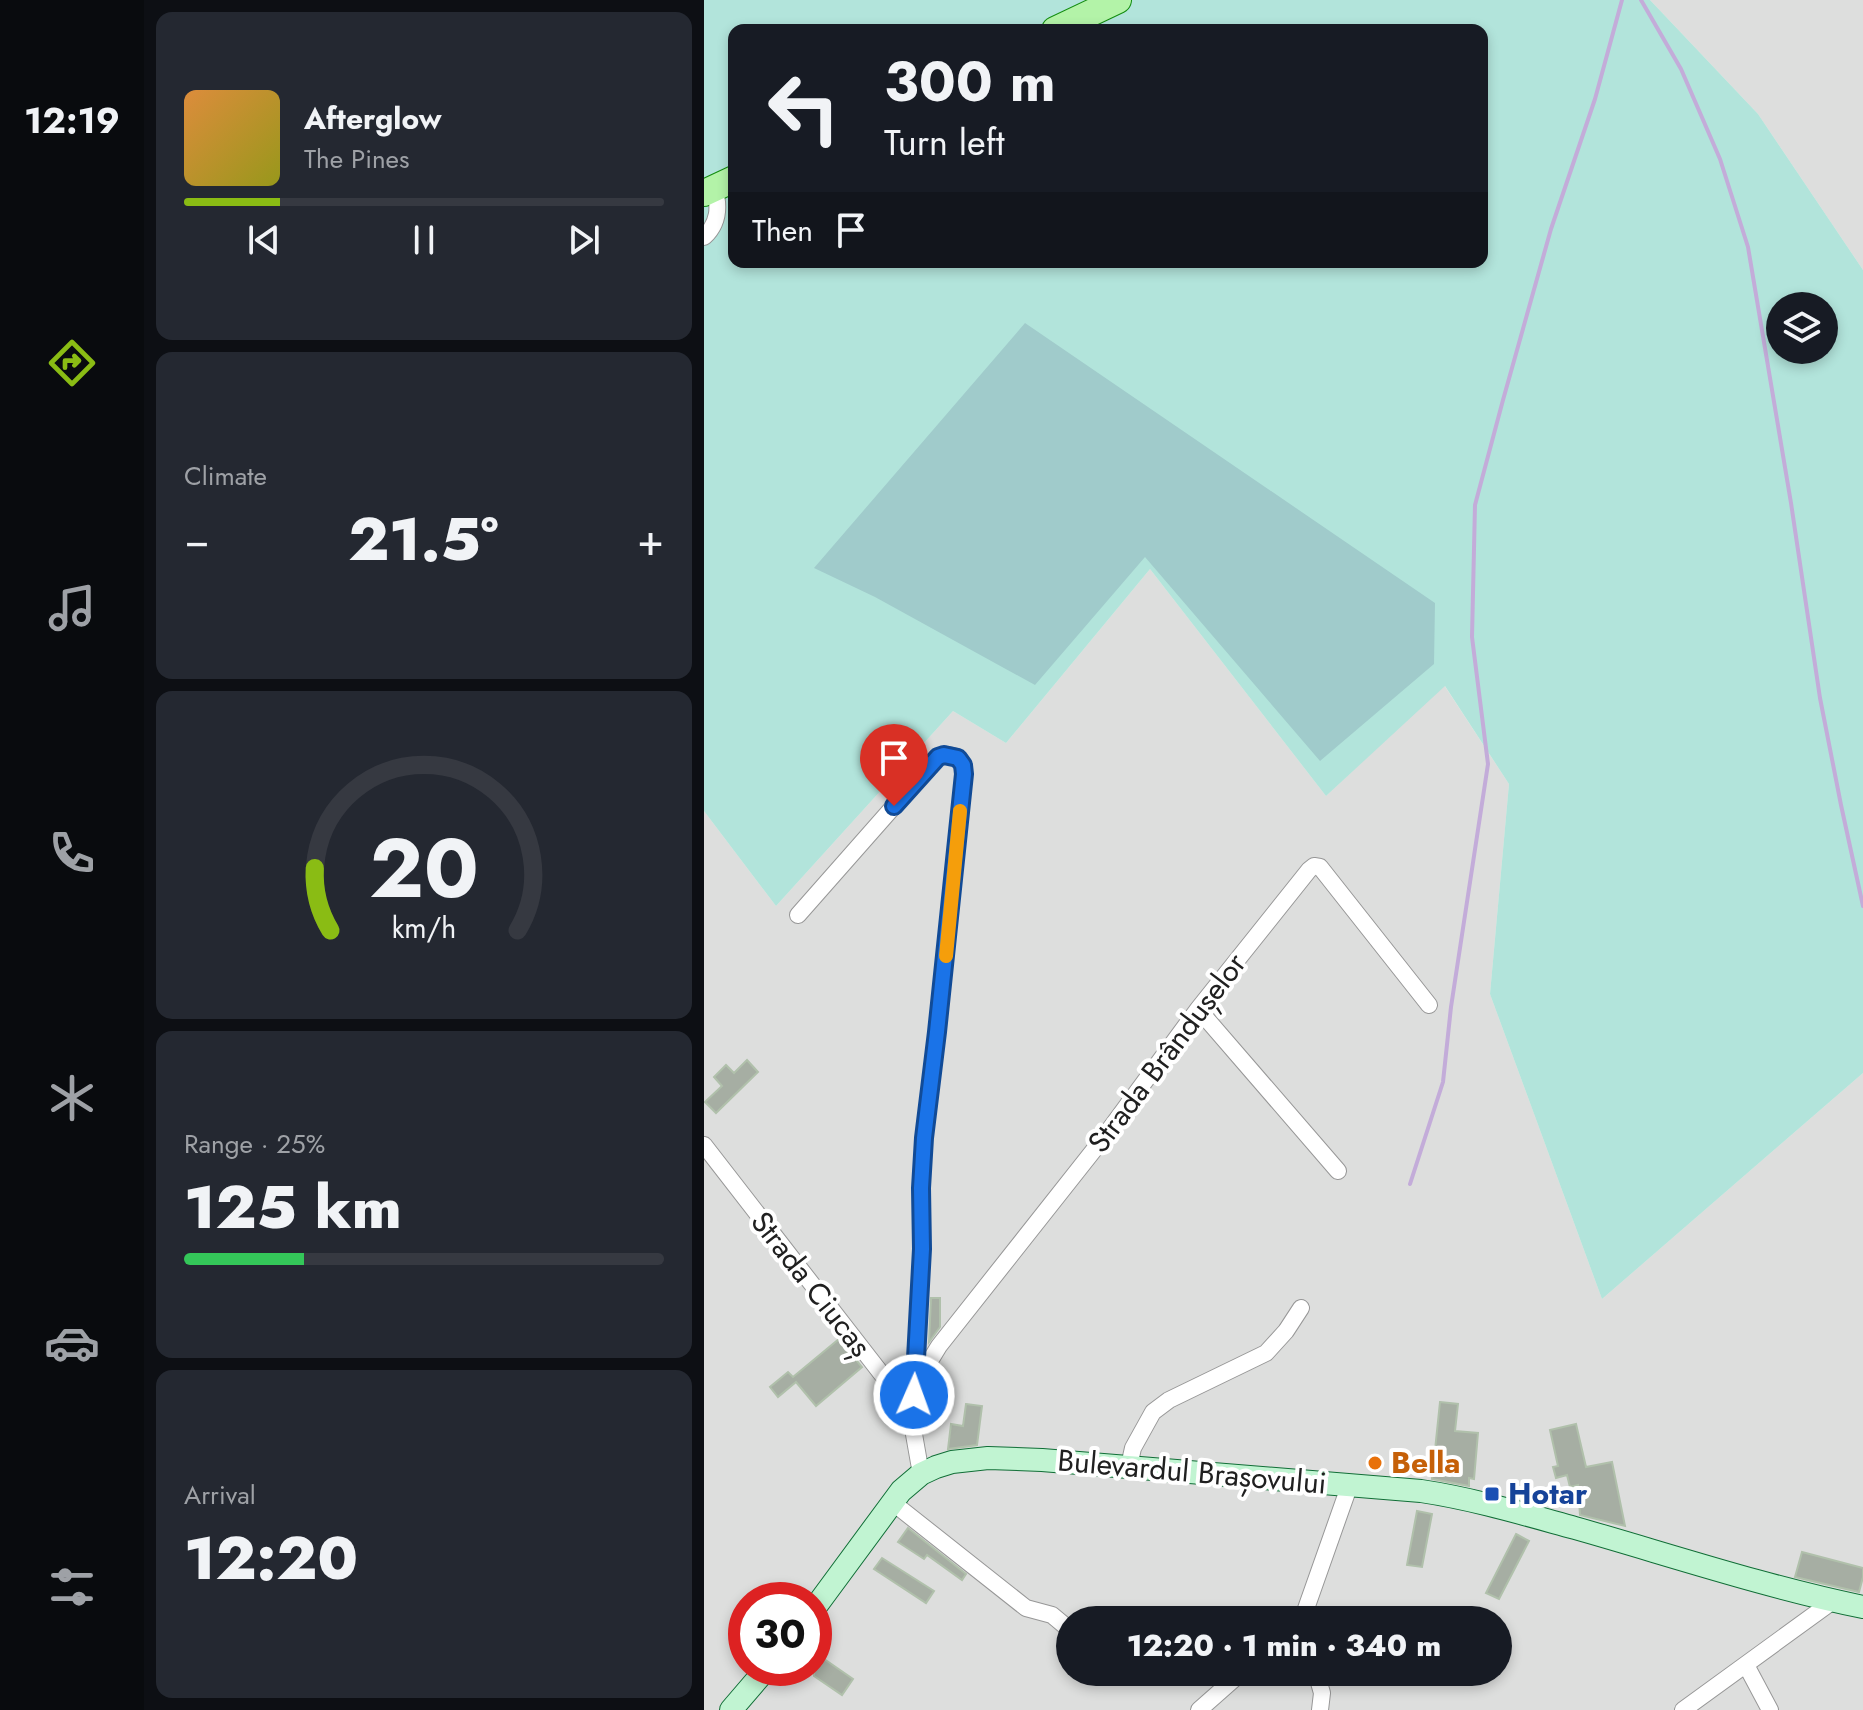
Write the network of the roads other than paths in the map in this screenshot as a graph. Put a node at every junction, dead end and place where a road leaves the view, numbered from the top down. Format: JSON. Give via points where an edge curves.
{"nodes":[{"id":1,"x":1118,"y":0,"type":"edge"},
{"id":2,"x":1068,"y":24,"type":"edge"},
{"id":3,"x":717,"y":187,"type":"edge"},
{"id":4,"x":704,"y":237,"type":"edge"},
{"id":5,"x":798,"y":915,"type":"dead end"},
{"id":6,"x":1429,"y":1005,"type":"dead end"},
{"id":7,"x":1198,"y":1009,"type":"junction"},
{"id":8,"x":704,"y":1145,"type":"edge"},
{"id":9,"x":1338,"y":1171,"type":"dead end"},
{"id":10,"x":1301,"y":1308,"type":"dead end"},
{"id":11,"x":915,"y":1387,"type":"junction"},
{"id":12,"x":907,"y":1410,"type":"junction"},
{"id":13,"x":1129,"y":1466,"type":"junction"},
{"id":14,"x":921,"y":1474,"type":"junction"},
{"id":15,"x":1350,"y":1484,"type":"junction"},
{"id":16,"x":892,"y":1502,"type":"junction"},
{"id":17,"x":832,"y":1584,"type":"edge"},
{"id":18,"x":1833,"y":1601,"type":"junction"},
{"id":19,"x":1307,"y":1606,"type":"edge"},
{"id":20,"x":1863,"y":1607,"type":"edge"},
{"id":21,"x":1056,"y":1618,"type":"edge"},
{"id":22,"x":1746,"y":1665,"type":"junction"},
{"id":23,"x":752,"y":1686,"type":"edge"},
{"id":24,"x":1226,"y":1686,"type":"edge"},
{"id":25,"x":1320,"y":1686,"type":"edge"},
{"id":26,"x":731,"y":1710,"type":"edge"},
{"id":27,"x":1199,"y":1710,"type":"edge"},
{"id":28,"x":1320,"y":1710,"type":"edge"},
{"id":29,"x":1683,"y":1710,"type":"edge"},
{"id":30,"x":1770,"y":1710,"type":"edge"}],
"edges":[{"from":1,"to":2,"type":"main road"},
{"from":3,"to":4,"type":"street","via":[[719,210]]},
{"from":5,"to":11,"type":"street","name":"Strada Brândușelor","via":[[938,757],[958,758],[964,774],[924,1138]]},
{"from":6,"to":7,"type":"street","name":"Strada Brândușelor","via":[[1314,866]]},
{"from":7,"to":9,"type":"street"},
{"from":7,"to":11,"type":"street","name":"Strada Brândușelor","via":[[939,1346]]},
{"from":8,"to":12,"type":"street","name":"Strada Ciucaș"},
{"from":10,"to":13,"type":"street","via":[[1266,1353],[1153,1412]]},
{"from":11,"to":12,"type":"street","name":"Strada Brândușelor"},
{"from":12,"to":14,"type":"street","name":"Strada Ciucaș"},
{"from":13,"to":14,"type":"main road","name":"Bulevardul Brașovului","via":[[988,1458],[952,1462]]},
{"from":13,"to":15,"type":"main road","name":"Bulevardul Brașovului"},
{"from":14,"to":16,"type":"main road","name":"Bulevardul Brașovului"},
{"from":15,"to":18,"type":"main road","name":"Bulevardul Brașovului","via":[[1479,1501]]},
{"from":15,"to":19,"type":"street"},
{"from":16,"to":17,"type":"main road","name":"Bulevardul Brașovului"},
{"from":16,"to":21,"type":"street","via":[[1026,1608]]},
{"from":18,"to":20,"type":"main road","name":"Bulevardul Brașovului"},
{"from":18,"to":22,"type":"street"},
{"from":22,"to":29,"type":"street"},
{"from":22,"to":30,"type":"street"},
{"from":23,"to":26,"type":"main road"},
{"from":24,"to":27,"type":"street"},
{"from":25,"to":28,"type":"street"}]}
